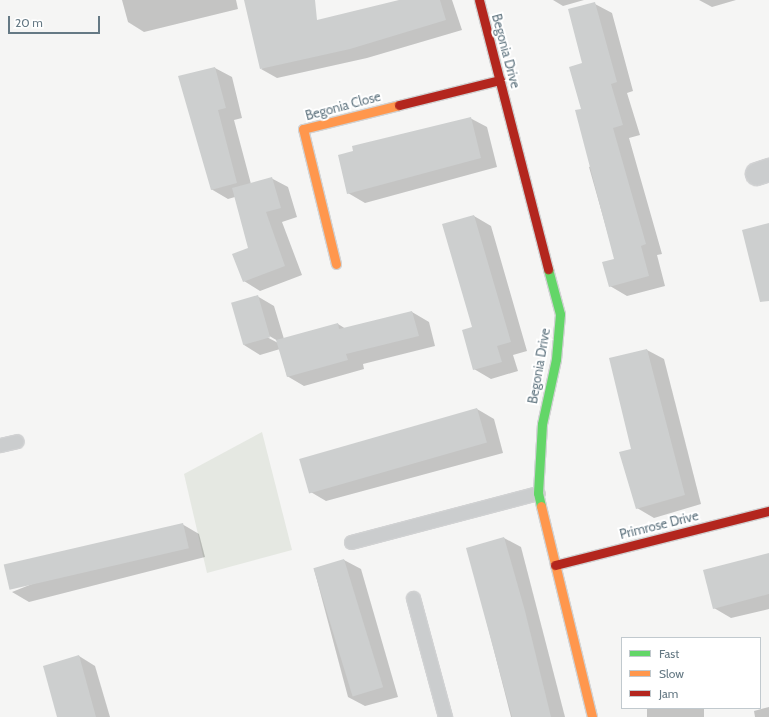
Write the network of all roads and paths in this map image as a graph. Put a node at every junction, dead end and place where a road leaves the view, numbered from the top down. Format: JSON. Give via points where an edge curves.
{"nodes":[{"id":1,"x":479,"y":0,"type":"edge"},
{"id":2,"x":500,"y":80,"type":"junction"},
{"id":3,"x":336,"y":264,"type":"dead end"},
{"id":4,"x":17,"y":441,"type":"dead end"},
{"id":5,"x":0,"y":445,"type":"edge"},
{"id":6,"x":538,"y":493,"type":"junction"},
{"id":7,"x":769,"y":511,"type":"edge"},
{"id":8,"x":352,"y":542,"type":"dead end"},
{"id":9,"x":555,"y":565,"type":"junction"},
{"id":10,"x":413,"y":598,"type":"dead end"},
{"id":11,"x":445,"y":717,"type":"edge"},
{"id":12,"x":592,"y":717,"type":"edge"}],
"edges":[{"from":1,"to":2,"type":"street","name":"Begonia Drive"},
{"from":2,"to":3,"type":"street","name":"Begonia Close","via":[[303,129]]},
{"from":2,"to":6,"type":"street","name":"Begonia Drive","via":[[560,314],[556,360],[542,424]]},
{"from":4,"to":5,"type":"lane"},
{"from":6,"to":8,"type":"lane"},
{"from":6,"to":9,"type":"street","name":"Begonia Drive"},
{"from":7,"to":9,"type":"street","name":"Primrose Drive"},
{"from":9,"to":12,"type":"street","name":"Begonia Drive"},
{"from":10,"to":11,"type":"lane"}]}
